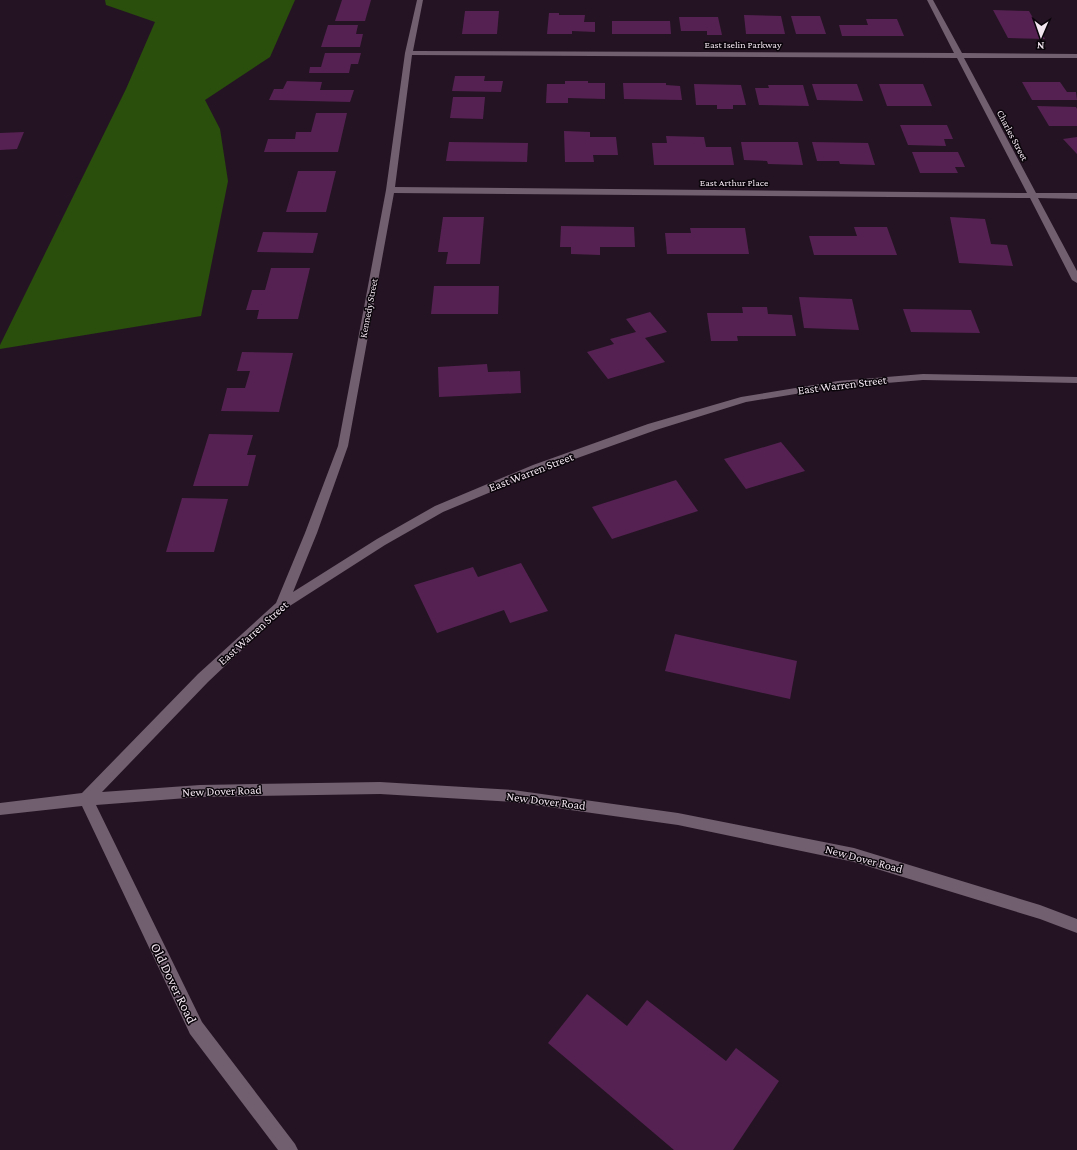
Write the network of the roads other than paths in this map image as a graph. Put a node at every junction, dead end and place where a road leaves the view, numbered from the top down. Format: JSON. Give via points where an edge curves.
{"nodes":[{"id":1,"x":420,"y":0,"type":"edge"},
{"id":2,"x":930,"y":0,"type":"edge"},
{"id":3,"x":409,"y":53,"type":"junction"},
{"id":4,"x":958,"y":54,"type":"junction"},
{"id":5,"x":1077,"y":56,"type":"edge"},
{"id":6,"x":390,"y":190,"type":"junction"},
{"id":7,"x":1032,"y":196,"type":"junction"},
{"id":8,"x":1077,"y":196,"type":"edge"},
{"id":9,"x":1077,"y":280,"type":"edge"},
{"id":10,"x":1077,"y":380,"type":"edge"},
{"id":11,"x":280,"y":606,"type":"junction"},
{"id":12,"x":86,"y":799,"type":"junction"},
{"id":13,"x":0,"y":809,"type":"edge"},
{"id":14,"x":1077,"y":926,"type":"edge"},
{"id":15,"x":289,"y":1150,"type":"edge"}],
"edges":[{"from":1,"to":3,"type":"street","name":"Kennedy Street"},
{"from":2,"to":4,"type":"street","name":"Charles Street"},
{"from":3,"to":4,"type":"street","name":"East Iselin Parkway"},
{"from":3,"to":6,"type":"street","name":"Kennedy Street"},
{"from":4,"to":5,"type":"street","name":"East Iselin Parkway"},
{"from":4,"to":7,"type":"street","name":"Charles Street"},
{"from":6,"to":7,"type":"street","name":"East Arthur Place"},
{"from":6,"to":11,"type":"street","name":"Kennedy Street","via":[[343,446],[311,533]]},
{"from":7,"to":8,"type":"street","name":"East Arthur Place"},
{"from":7,"to":9,"type":"street","name":"Charles Street"},
{"from":10,"to":11,"type":"street","name":"East Warren Street","via":[[923,377],[838,384],[744,399],[652,427],[537,468],[439,509],[381,542]]},
{"from":11,"to":12,"type":"street","name":"East Warren Street","via":[[203,678]]},
{"from":12,"to":13,"type":"street","name":"New Dover Road"},
{"from":12,"to":14,"type":"street","name":"New Dover Road","via":[[200,791],[380,788],[512,796],[678,819],[854,854]]},
{"from":12,"to":15,"type":"street","name":"Old Dover Road","via":[[196,1028]]}]}
